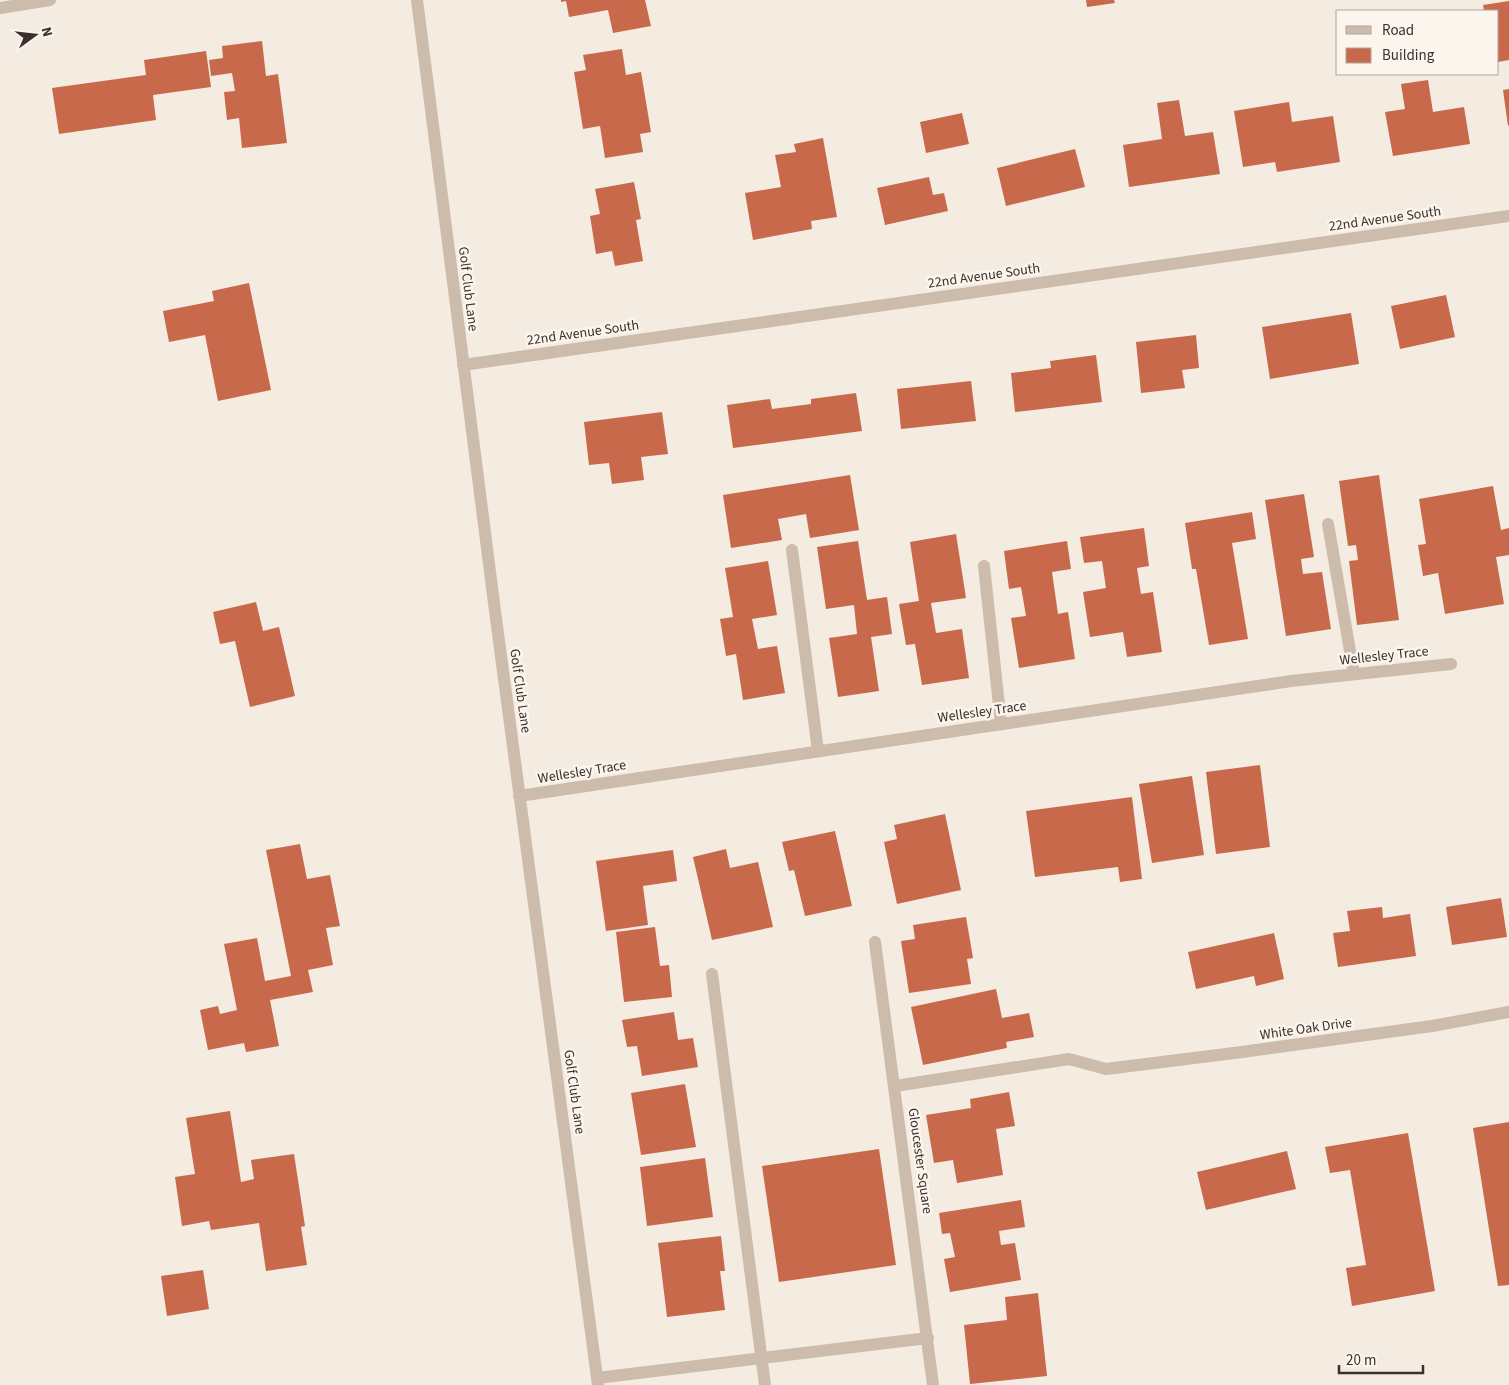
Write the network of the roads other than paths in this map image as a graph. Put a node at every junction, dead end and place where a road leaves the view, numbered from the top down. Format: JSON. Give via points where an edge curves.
{"nodes":[{"id":1,"x":50,"y":0,"type":"edge"},
{"id":2,"x":417,"y":0,"type":"edge"},
{"id":3,"x":0,"y":8,"type":"edge"},
{"id":4,"x":1509,"y":216,"type":"edge"},
{"id":5,"x":463,"y":365,"type":"junction"},
{"id":6,"x":1328,"y":524,"type":"dead end"},
{"id":7,"x":792,"y":550,"type":"dead end"},
{"id":8,"x":984,"y":566,"type":"dead end"},
{"id":9,"x":1451,"y":664,"type":"dead end"},
{"id":10,"x":1354,"y":674,"type":"junction"},
{"id":11,"x":1001,"y":724,"type":"junction"},
{"id":12,"x":818,"y":751,"type":"junction"},
{"id":13,"x":519,"y":796,"type":"junction"},
{"id":14,"x":875,"y":942,"type":"dead end"},
{"id":15,"x":712,"y":974,"type":"dead end"},
{"id":16,"x":1509,"y":1012,"type":"edge"},
{"id":17,"x":895,"y":1086,"type":"junction"},
{"id":18,"x":928,"y":1338,"type":"junction"},
{"id":19,"x":761,"y":1359,"type":"junction"},
{"id":20,"x":597,"y":1382,"type":"edge"},
{"id":21,"x":764,"y":1385,"type":"edge"},
{"id":22,"x":933,"y":1385,"type":"edge"}],
"edges":[{"from":1,"to":3,"type":"street"},
{"from":2,"to":5,"type":"street","name":"Golf Club Lane"},
{"from":4,"to":5,"type":"street","name":"22nd Avenue South"},
{"from":5,"to":13,"type":"street","name":"Golf Club Lane"},
{"from":6,"to":10,"type":"street"},
{"from":7,"to":12,"type":"street"},
{"from":8,"to":11,"type":"street"},
{"from":9,"to":10,"type":"street","name":"Wellesley Trace"},
{"from":10,"to":11,"type":"street","name":"Wellesley Trace"},
{"from":11,"to":12,"type":"street","name":"Wellesley Trace"},
{"from":12,"to":13,"type":"street","name":"Wellesley Trace"},
{"from":13,"to":20,"type":"street","name":"Golf Club Lane"},
{"from":14,"to":17,"type":"street","name":"Gloucester Square"},
{"from":15,"to":19,"type":"street"},
{"from":16,"to":17,"type":"street","name":"White Oak Drive","via":[[1313,1043],[1106,1069],[1069,1059]]},
{"from":17,"to":18,"type":"street","name":"Gloucester Square"},
{"from":18,"to":19,"type":"street"},
{"from":18,"to":22,"type":"street","name":"Gloucester Square"},
{"from":19,"to":20,"type":"street"},
{"from":19,"to":21,"type":"street"}]}
